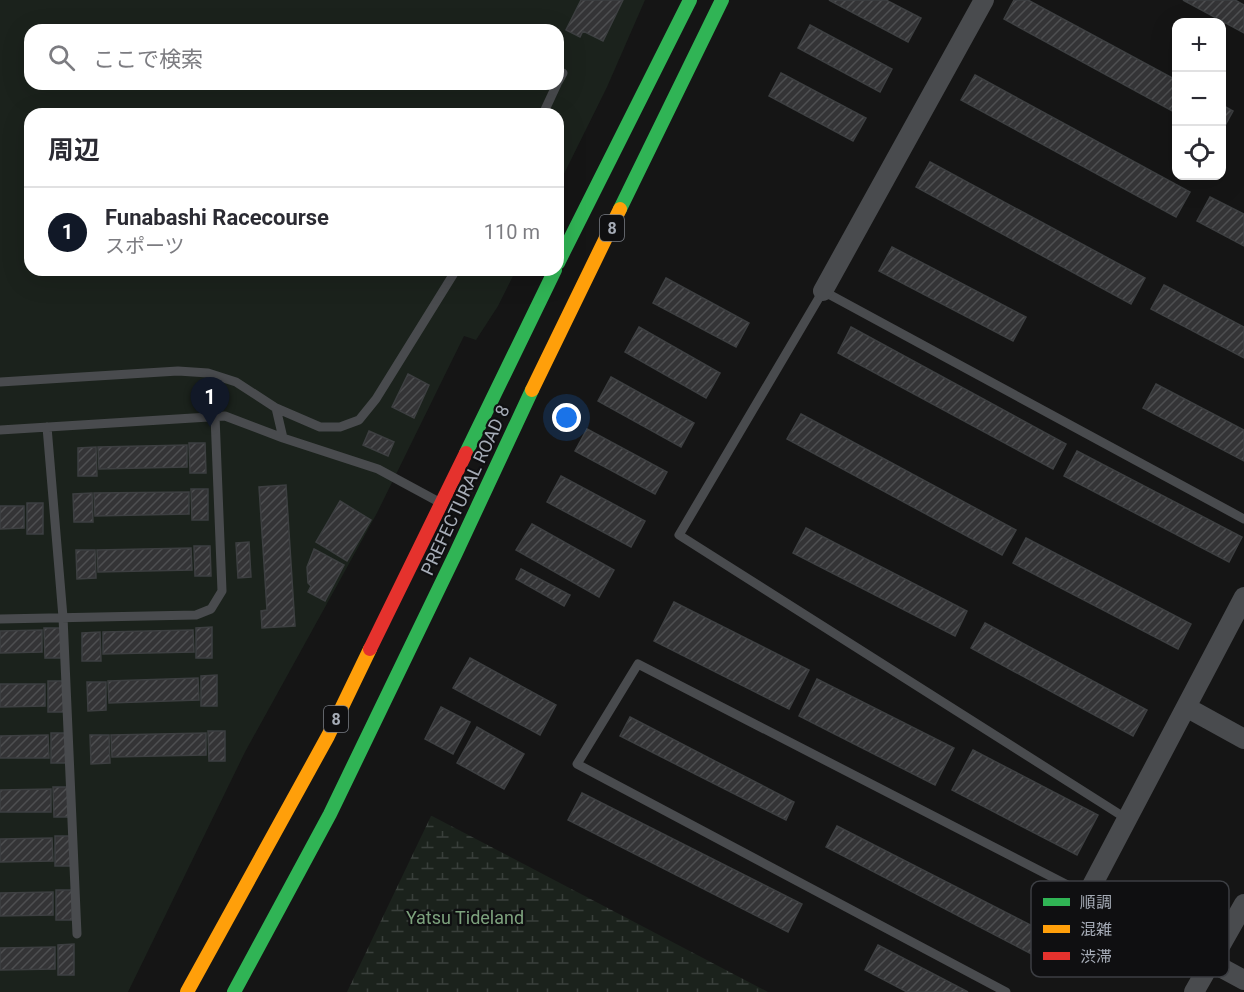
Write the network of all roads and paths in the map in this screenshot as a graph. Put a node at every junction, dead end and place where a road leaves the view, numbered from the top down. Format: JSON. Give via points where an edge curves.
{"nodes":[{"id":1,"x":690,"y":0,"type":"edge"},
{"id":2,"x":722,"y":0,"type":"edge"},
{"id":3,"x":984,"y":0,"type":"edge"},
{"id":4,"x":555,"y":90,"type":"edge"},
{"id":5,"x":546,"y":108,"type":"edge"},
{"id":6,"x":564,"y":251,"type":"edge"},
{"id":7,"x":452,"y":276,"type":"edge"},
{"id":8,"x":552,"y":276,"type":"edge"},
{"id":9,"x":823,"y":291,"type":"junction"},
{"id":10,"x":0,"y":382,"type":"edge"},
{"id":11,"x":276,"y":408,"type":"junction"},
{"id":12,"x":215,"y":417,"type":"junction"},
{"id":13,"x":47,"y":427,"type":"junction"},
{"id":14,"x":0,"y":430,"type":"edge"},
{"id":15,"x":283,"y":438,"type":"junction"},
{"id":16,"x":441,"y":504,"type":"junction"},
{"id":17,"x":1244,"y":519,"type":"edge"},
{"id":18,"x":1244,"y":597,"type":"edge"},
{"id":19,"x":63,"y":618,"type":"junction"},
{"id":20,"x":0,"y":619,"type":"edge"},
{"id":21,"x":1186,"y":707,"type":"junction"},
{"id":22,"x":1244,"y":739,"type":"edge"},
{"id":23,"x":1127,"y":819,"type":"junction"},
{"id":24,"x":1061,"y":881,"type":"edge"},
{"id":25,"x":1095,"y":881,"type":"edge"},
{"id":26,"x":1244,"y":904,"type":"edge"},
{"id":27,"x":1229,"y":930,"type":"edge"},
{"id":28,"x":77,"y":934,"type":"dead end"},
{"id":29,"x":1229,"y":972,"type":"edge"},
{"id":30,"x":1202,"y":977,"type":"edge"},
{"id":31,"x":1244,"y":980,"type":"edge"},
{"id":32,"x":187,"y":992,"type":"edge"},
{"id":33,"x":234,"y":992,"type":"edge"},
{"id":34,"x":1006,"y":992,"type":"edge"},
{"id":35,"x":1194,"y":992,"type":"edge"}],
"edges":[{"from":1,"to":6,"type":"main road","number":"8"},
{"from":2,"to":33,"type":"main road","name":"PREFECTURAL ROAD 8","number":"8","via":[[330,814]]},
{"from":3,"to":9,"type":"street"},
{"from":4,"to":5,"type":"lane"},
{"from":7,"to":11,"type":"lane","via":[[359,420],[340,427],[320,427]]},
{"from":8,"to":16,"type":"main road","name":"PREFECTURAL ROAD 8","number":"8"},
{"from":9,"to":17,"type":"lane"},
{"from":9,"to":23,"type":"lane","via":[[679,535]]},
{"from":10,"to":11,"type":"lane","via":[[178,371],[208,373],[236,382]]},
{"from":11,"to":15,"type":"lane"},
{"from":12,"to":13,"type":"lane"},
{"from":12,"to":15,"type":"lane","via":[[225,416]]},
{"from":12,"to":19,"type":"lane","via":[[222,591],[211,609],[196,615]]},
{"from":13,"to":14,"type":"lane"},
{"from":13,"to":19,"type":"lane"},
{"from":15,"to":16,"type":"lane","via":[[378,469]]},
{"from":16,"to":32,"type":"main road","name":"PREFECTURAL ROAD 8","number":"8","via":[[328,736]]},
{"from":18,"to":21,"type":"street"},
{"from":19,"to":20,"type":"lane"},
{"from":19,"to":28,"type":"lane"},
{"from":21,"to":22,"type":"street"},
{"from":21,"to":23,"type":"street"},
{"from":23,"to":25,"type":"street"},
{"from":24,"to":34,"type":"lane","via":[[638,664],[578,764]]},
{"from":26,"to":27,"type":"street"},
{"from":29,"to":31,"type":"street"},
{"from":30,"to":35,"type":"street"}]}
